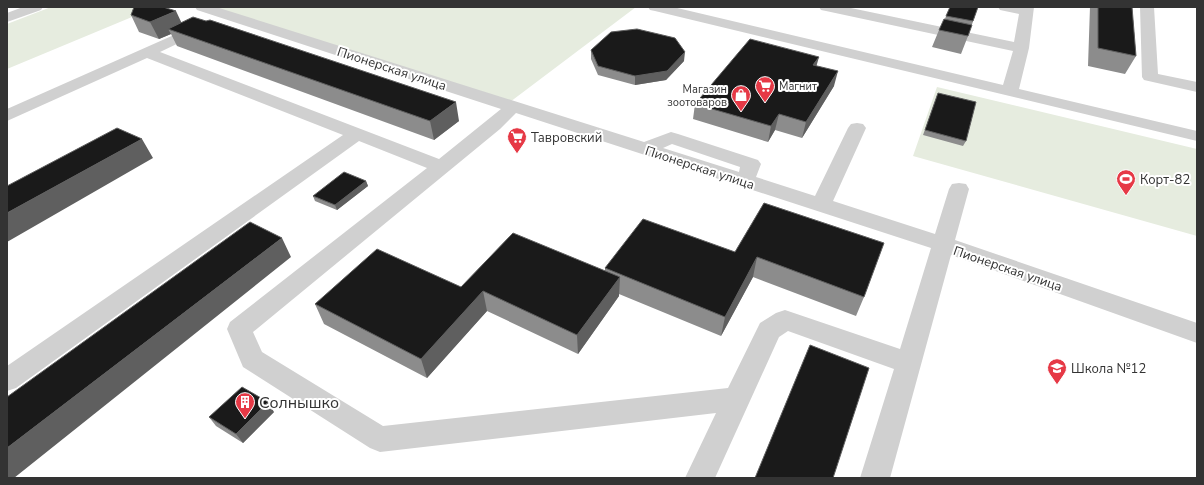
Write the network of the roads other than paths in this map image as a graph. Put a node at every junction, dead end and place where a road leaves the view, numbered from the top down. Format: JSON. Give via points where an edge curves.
{"nodes":[{"id":1,"x":36,"y":7,"type":"edge"},
{"id":2,"x":202,"y":7,"type":"edge"},
{"id":3,"x":655,"y":7,"type":"edge"},
{"id":4,"x":826,"y":7,"type":"edge"},
{"id":5,"x":1005,"y":7,"type":"edge"},
{"id":6,"x":1147,"y":7,"type":"edge"},
{"id":7,"x":1027,"y":9,"type":"edge"},
{"id":8,"x":228,"y":15,"type":"junction"},
{"id":9,"x":7,"y":18,"type":"edge"},
{"id":10,"x":1021,"y":48,"type":"junction"},
{"id":11,"x":147,"y":52,"type":"junction"},
{"id":12,"x":1197,"y":87,"type":"edge"},
{"id":13,"x":1010,"y":92,"type":"junction"},
{"id":14,"x":514,"y":107,"type":"junction"},
{"id":15,"x":7,"y":116,"type":"edge"},
{"id":16,"x":857,"y":128,"type":"dead end"},
{"id":17,"x":357,"y":134,"type":"junction"},
{"id":18,"x":1197,"y":136,"type":"edge"},
{"id":19,"x":441,"y":167,"type":"junction"},
{"id":20,"x":959,"y":189,"type":"dead end"},
{"id":21,"x":821,"y":205,"type":"junction"},
{"id":22,"x":943,"y":244,"type":"junction"},
{"id":23,"x":1197,"y":333,"type":"edge"},
{"id":24,"x":908,"y":364,"type":"junction"},
{"id":25,"x":7,"y":380,"type":"edge"},
{"id":26,"x":737,"y":399,"type":"junction"},
{"id":27,"x":700,"y":478,"type":"edge"},
{"id":28,"x":875,"y":478,"type":"edge"}],
"edges":[{"from":1,"to":9,"type":"street"},
{"from":2,"to":8,"type":"street","name":"Пионерская улица"},
{"from":3,"to":13,"type":"street"},
{"from":4,"to":10,"type":"street"},
{"from":5,"to":7,"type":"street"},
{"from":6,"to":12,"type":"street","via":[[1150,77]]},
{"from":7,"to":10,"type":"street"},
{"from":8,"to":11,"type":"street"},
{"from":8,"to":14,"type":"street","name":"Пионерская улица"},
{"from":10,"to":13,"type":"street"},
{"from":11,"to":15,"type":"street"},
{"from":11,"to":17,"type":"street"},
{"from":13,"to":18,"type":"street"},
{"from":14,"to":19,"type":"street"},
{"from":14,"to":21,"type":"street","name":"Пионерская улица"},
{"from":16,"to":21,"type":"street"},
{"from":17,"to":19,"type":"street"},
{"from":17,"to":25,"type":"street"},
{"from":19,"to":26,"type":"street","via":[[239,329],[252,359],[380,439]]},
{"from":20,"to":22,"type":"street"},
{"from":21,"to":22,"type":"street","name":"Пионерская улица"},
{"from":22,"to":23,"type":"street","name":"Пионерская улица"},
{"from":22,"to":24,"type":"street"},
{"from":24,"to":26,"type":"street","via":[[785,320],[769,330]]},
{"from":24,"to":28,"type":"street"},
{"from":26,"to":27,"type":"street"}]}
